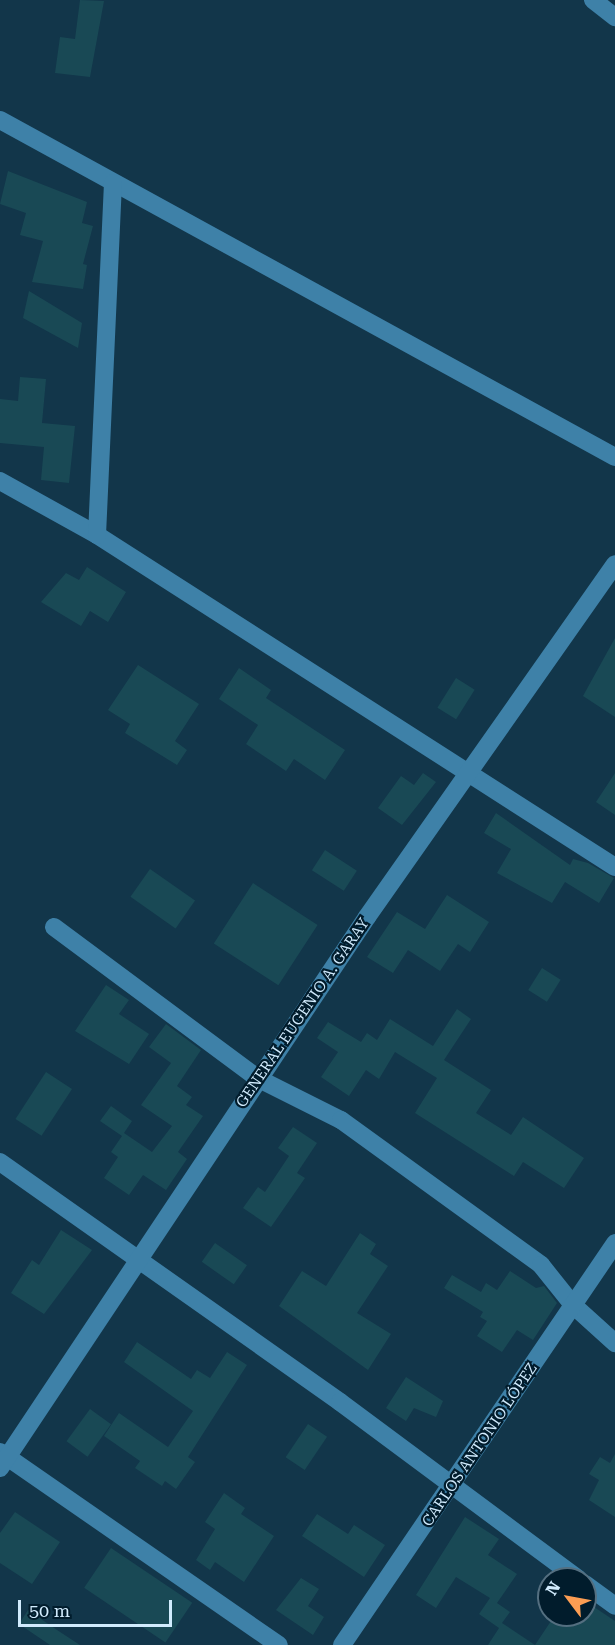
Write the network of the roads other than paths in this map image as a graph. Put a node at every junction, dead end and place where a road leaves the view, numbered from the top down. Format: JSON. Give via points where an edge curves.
{"nodes":[{"id":1,"x":594,"y":0,"type":"edge"},
{"id":2,"x":615,"y":17,"type":"edge"},
{"id":3,"x":0,"y":120,"type":"edge"},
{"id":4,"x":113,"y":183,"type":"junction"},
{"id":5,"x":615,"y":457,"type":"edge"},
{"id":6,"x":0,"y":481,"type":"edge"},
{"id":7,"x":96,"y":535,"type":"junction"},
{"id":8,"x":615,"y":564,"type":"edge"},
{"id":9,"x":468,"y":774,"type":"junction"},
{"id":10,"x":615,"y":867,"type":"edge"},
{"id":11,"x":54,"y":927,"type":"dead end"},
{"id":12,"x":259,"y":1079,"type":"junction"},
{"id":13,"x":0,"y":1162,"type":"edge"},
{"id":14,"x":615,"y":1243,"type":"edge"},
{"id":15,"x":139,"y":1259,"type":"junction"},
{"id":16,"x":573,"y":1305,"type":"junction"},
{"id":17,"x":615,"y":1343,"type":"edge"},
{"id":18,"x":2,"y":1459,"type":"edge"},
{"id":19,"x":452,"y":1487,"type":"junction"},
{"id":20,"x":562,"y":1567,"type":"edge"},
{"id":21,"x":597,"y":1593,"type":"edge"},
{"id":22,"x":615,"y":1606,"type":"edge"},
{"id":23,"x":279,"y":1645,"type":"edge"},
{"id":24,"x":342,"y":1645,"type":"edge"}],
"edges":[{"from":1,"to":2,"type":"street"},
{"from":3,"to":4,"type":"street"},
{"from":4,"to":5,"type":"street"},
{"from":4,"to":7,"type":"street"},
{"from":6,"to":7,"type":"street"},
{"from":7,"to":9,"type":"street"},
{"from":8,"to":9,"type":"street","name":"GENERAL EUGENIO A. GARAY"},
{"from":9,"to":10,"type":"street"},
{"from":9,"to":12,"type":"street","name":"GENERAL EUGENIO A. GARAY"},
{"from":11,"to":12,"type":"street"},
{"from":12,"to":15,"type":"street","name":"GENERAL EUGENIO A. GARAY"},
{"from":12,"to":16,"type":"street","via":[[341,1120],[420,1176],[541,1265]]},
{"from":13,"to":15,"type":"street"},
{"from":14,"to":16,"type":"street","name":"CARLOS ANTONIO LÓPEZ"},
{"from":15,"to":18,"type":"street","name":"GENERAL EUGENIO A. GARAY"},
{"from":15,"to":19,"type":"street"},
{"from":16,"to":17,"type":"street"},
{"from":16,"to":19,"type":"street","name":"CARLOS ANTONIO LÓPEZ"},
{"from":18,"to":23,"type":"street"},
{"from":19,"to":20,"type":"street"},
{"from":19,"to":24,"type":"street","name":"CARLOS ANTONIO LÓPEZ"},
{"from":21,"to":22,"type":"street"}]}
